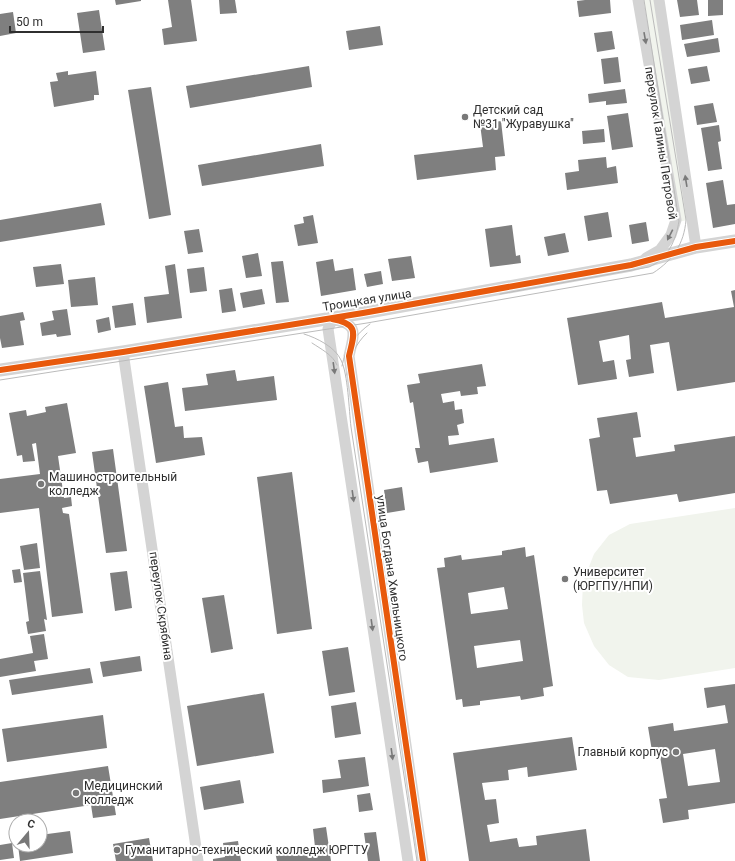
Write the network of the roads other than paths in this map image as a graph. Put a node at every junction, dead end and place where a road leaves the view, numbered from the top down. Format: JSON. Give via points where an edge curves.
{"nodes":[{"id":1,"x":638,"y":0,"type":"edge"},
{"id":2,"x":659,"y":0,"type":"edge"},
{"id":3,"x":735,"y":241,"type":"edge"},
{"id":4,"x":696,"y":247,"type":"junction"},
{"id":5,"x":632,"y":265,"type":"junction"},
{"id":6,"x":329,"y":322,"type":"junction"},
{"id":7,"x":123,"y":352,"type":"junction"},
{"id":8,"x":0,"y":370,"type":"edge"},
{"id":9,"x":198,"y":861,"type":"edge"},
{"id":10,"x":408,"y":861,"type":"edge"},
{"id":11,"x":423,"y":861,"type":"edge"}],
"edges":[{"from":1,"to":5,"type":"street","name":"переулок Галины Петровой","one_way":true,"via":[[676,220],[671,235],[660,250]]},
{"from":4,"to":2,"type":"street","name":"переулок Галины Петровой","one_way":true},
{"from":3,"to":4,"type":"street","name":"Троицкая улица"},
{"from":4,"to":5,"type":"street","name":"Троицкая улица"},
{"from":5,"to":6,"type":"street","name":"Троицкая улица","via":[[351,314]]},
{"from":6,"to":7,"type":"street","name":"Троицкая улица"},
{"from":6,"to":10,"type":"street","one_way":true},
{"from":6,"to":11,"type":"street","name":"улица Богдана Хмельницкого","via":[[343,321],[351,326],[354,334],[349,356]]},
{"from":7,"to":8,"type":"street","name":"Троицкая улица"},
{"from":7,"to":9,"type":"street","name":"переулок Скрябина"}]}
